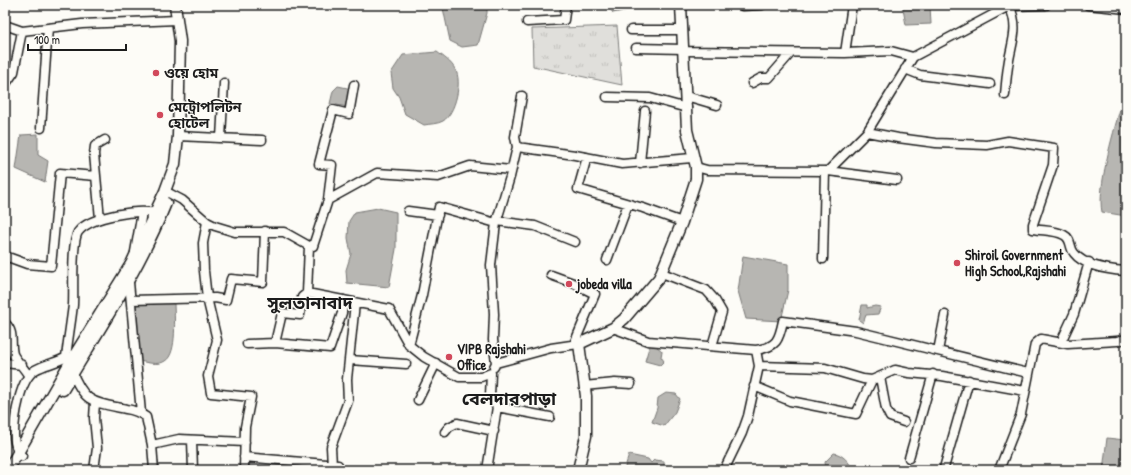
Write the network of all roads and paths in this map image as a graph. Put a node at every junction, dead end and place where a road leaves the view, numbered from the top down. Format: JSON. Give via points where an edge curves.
{"nodes":[{"id":1,"x":175,"y":5,"type":"edge"},
{"id":2,"x":180,"y":5,"type":"edge"},
{"id":3,"x":566,"y":5,"type":"edge"},
{"id":4,"x":681,"y":5,"type":"edge"},
{"id":5,"x":762,"y":5,"type":"edge"},
{"id":6,"x":852,"y":5,"type":"edge"},
{"id":7,"x":1046,"y":5,"type":"edge"},
{"id":8,"x":1088,"y":5,"type":"edge"},
{"id":9,"x":742,"y":6,"type":"dead end"},
{"id":10,"x":1009,"y":6,"type":"edge"},
{"id":11,"x":1026,"y":6,"type":"edge"},
{"id":12,"x":1126,"y":9,"type":"edge"},
{"id":13,"x":177,"y":20,"type":"junction"},
{"id":14,"x":527,"y":22,"type":"dead end"},
{"id":15,"x":5,"y":25,"type":"edge"},
{"id":16,"x":48,"y":28,"type":"junction"},
{"id":17,"x":631,"y":30,"type":"dead end"},
{"id":18,"x":683,"y":30,"type":"junction"},
{"id":19,"x":22,"y":31,"type":"junction"},
{"id":20,"x":636,"y":48,"type":"dead end"},
{"id":21,"x":684,"y":50,"type":"junction"},
{"id":22,"x":845,"y":53,"type":"junction"},
{"id":23,"x":790,"y":54,"type":"junction"},
{"id":24,"x":913,"y":56,"type":"junction"},
{"id":25,"x":905,"y":69,"type":"junction"},
{"id":26,"x":224,"y":83,"type":"dead end"},
{"id":27,"x":752,"y":83,"type":"dead end"},
{"id":28,"x":990,"y":84,"type":"dead end"},
{"id":29,"x":5,"y":85,"type":"edge"},
{"id":30,"x":354,"y":85,"type":"dead end"},
{"id":31,"x":1005,"y":95,"type":"dead end"},
{"id":32,"x":522,"y":96,"type":"dead end"},
{"id":33,"x":686,"y":96,"type":"junction"},
{"id":34,"x":607,"y":97,"type":"dead end"},
{"id":35,"x":717,"y":105,"type":"dead end"},
{"id":36,"x":686,"y":108,"type":"junction"},
{"id":37,"x":645,"y":111,"type":"dead end"},
{"id":38,"x":41,"y":128,"type":"dead end"},
{"id":39,"x":867,"y":132,"type":"junction"},
{"id":40,"x":179,"y":136,"type":"junction"},
{"id":41,"x":221,"y":138,"type":"junction"},
{"id":42,"x":105,"y":140,"type":"dead end"},
{"id":43,"x":262,"y":140,"type":"dead end"},
{"id":44,"x":517,"y":147,"type":"junction"},
{"id":45,"x":586,"y":157,"type":"junction"},
{"id":46,"x":694,"y":162,"type":"junction"},
{"id":47,"x":640,"y":163,"type":"junction"},
{"id":48,"x":511,"y":170,"type":"junction"},
{"id":49,"x":826,"y":171,"type":"junction"},
{"id":50,"x":96,"y":176,"type":"junction"},
{"id":51,"x":897,"y":180,"type":"dead end"},
{"id":52,"x":168,"y":192,"type":"junction"},
{"id":53,"x":328,"y":200,"type":"junction"},
{"id":54,"x":628,"y":204,"type":"junction"},
{"id":55,"x":408,"y":211,"type":"dead end"},
{"id":56,"x":142,"y":212,"type":"junction"},
{"id":57,"x":158,"y":214,"type":"junction"},
{"id":58,"x":438,"y":215,"type":"junction"},
{"id":59,"x":100,"y":219,"type":"junction"},
{"id":60,"x":207,"y":222,"type":"junction"},
{"id":61,"x":497,"y":222,"type":"junction"},
{"id":62,"x":682,"y":222,"type":"junction"},
{"id":63,"x":265,"y":231,"type":"junction"},
{"id":64,"x":575,"y":242,"type":"dead end"},
{"id":65,"x":308,"y":246,"type":"junction"},
{"id":66,"x":134,"y":254,"type":"junction"},
{"id":67,"x":5,"y":256,"type":"edge"},
{"id":68,"x":823,"y":259,"type":"dead end"},
{"id":69,"x":607,"y":260,"type":"dead end"},
{"id":70,"x":1089,"y":262,"type":"junction"},
{"id":71,"x":1126,"y":271,"type":"edge"},
{"id":72,"x":662,"y":273,"type":"junction"},
{"id":73,"x":551,"y":275,"type":"dead end"},
{"id":74,"x":126,"y":279,"type":"junction"},
{"id":75,"x":307,"y":293,"type":"junction"},
{"id":76,"x":207,"y":298,"type":"junction"},
{"id":77,"x":131,"y":300,"type":"junction"},
{"id":78,"x":344,"y":300,"type":"junction"},
{"id":79,"x":355,"y":303,"type":"junction"},
{"id":80,"x":945,"y":315,"type":"dead end"},
{"id":81,"x":5,"y":323,"type":"edge"},
{"id":82,"x":613,"y":328,"type":"junction"},
{"id":83,"x":1126,"y":339,"type":"edge"},
{"id":84,"x":1061,"y":342,"type":"junction"},
{"id":85,"x":275,"y":343,"type":"junction"},
{"id":86,"x":247,"y":344,"type":"dead end"},
{"id":87,"x":577,"y":344,"type":"junction"},
{"id":88,"x":409,"y":345,"type":"junction"},
{"id":89,"x":712,"y":346,"type":"junction"},
{"id":90,"x":756,"y":350,"type":"junction"},
{"id":91,"x":938,"y":351,"type":"junction"},
{"id":92,"x":350,"y":360,"type":"junction"},
{"id":93,"x":5,"y":363,"type":"edge"},
{"id":94,"x":436,"y":363,"type":"junction"},
{"id":95,"x":496,"y":363,"type":"junction"},
{"id":96,"x":406,"y":364,"type":"dead end"},
{"id":97,"x":22,"y":365,"type":"junction"},
{"id":98,"x":69,"y":365,"type":"junction"},
{"id":99,"x":759,"y":366,"type":"junction"},
{"id":100,"x":1028,"y":372,"type":"junction"},
{"id":101,"x":491,"y":373,"type":"junction"},
{"id":102,"x":933,"y":374,"type":"junction"},
{"id":103,"x":28,"y":375,"type":"junction"},
{"id":104,"x":876,"y":378,"type":"junction"},
{"id":105,"x":969,"y":380,"type":"junction"},
{"id":106,"x":631,"y":384,"type":"dead end"},
{"id":107,"x":584,"y":386,"type":"junction"},
{"id":108,"x":754,"y":386,"type":"junction"},
{"id":109,"x":1025,"y":391,"type":"junction"},
{"id":110,"x":418,"y":400,"type":"dead end"},
{"id":111,"x":95,"y":402,"type":"junction"},
{"id":112,"x":497,"y":407,"type":"junction"},
{"id":113,"x":141,"y":413,"type":"junction"},
{"id":114,"x":550,"y":417,"type":"dead end"},
{"id":115,"x":904,"y":422,"type":"dead end"},
{"id":116,"x":494,"y":431,"type":"junction"},
{"id":117,"x":445,"y":432,"type":"dead end"},
{"id":118,"x":192,"y":440,"type":"junction"},
{"id":119,"x":245,"y":442,"type":"junction"},
{"id":120,"x":152,"y":445,"type":"junction"},
{"id":121,"x":20,"y":454,"type":"junction"},
{"id":122,"x":244,"y":457,"type":"junction"},
{"id":123,"x":909,"y":458,"type":"dead end"},
{"id":124,"x":335,"y":467,"type":"edge"},
{"id":125,"x":944,"y":468,"type":"dead end"},
{"id":126,"x":8,"y":470,"type":"edge"},
{"id":127,"x":14,"y":470,"type":"edge"},
{"id":128,"x":94,"y":470,"type":"edge"},
{"id":129,"x":154,"y":470,"type":"edge"},
{"id":130,"x":193,"y":470,"type":"edge"},
{"id":131,"x":244,"y":470,"type":"edge"},
{"id":132,"x":487,"y":470,"type":"edge"},
{"id":133,"x":578,"y":470,"type":"edge"},
{"id":134,"x":724,"y":470,"type":"edge"},
{"id":135,"x":999,"y":470,"type":"edge"}],
"edges":[{"from":1,"to":13,"type":"main road"},
{"from":2,"to":40,"type":"main road","via":[[183,40]]},
{"from":3,"to":14,"type":"street","via":[[564,20]]},
{"from":4,"to":18,"type":"main road"},
{"from":5,"to":9,"type":"street"},
{"from":6,"to":22,"type":"street"},
{"from":7,"to":11,"type":"street"},
{"from":8,"to":12,"type":"street"},
{"from":10,"to":11,"type":"street"},
{"from":10,"to":24,"type":"street"},
{"from":10,"to":31,"type":"street","via":[[1014,16],[1015,32],[1008,61]]},
{"from":13,"to":16,"type":"street"},
{"from":13,"to":40,"type":"main road","via":[[180,41]]},
{"from":15,"to":19,"type":"street"},
{"from":16,"to":19,"type":"street"},
{"from":16,"to":38,"type":"street"},
{"from":17,"to":18,"type":"street"},
{"from":18,"to":21,"type":"main road"},
{"from":19,"to":29,"type":"street","via":[[14,72]]},
{"from":20,"to":21,"type":"street"},
{"from":21,"to":23,"type":"street"},
{"from":21,"to":33,"type":"main road"},
{"from":22,"to":23,"type":"street"},
{"from":22,"to":24,"type":"street","via":[[891,51]]},
{"from":23,"to":27,"type":"street","via":[[769,78],[761,78]]},
{"from":24,"to":25,"type":"street"},
{"from":25,"to":28,"type":"street","via":[[920,75]]},
{"from":25,"to":39,"type":"street"},
{"from":26,"to":41,"type":"street"},
{"from":30,"to":53,"type":"street","via":[[349,114],[333,110],[319,164],[332,165]]},
{"from":32,"to":44,"type":"street","via":[[515,137]]},
{"from":33,"to":35,"type":"street"},
{"from":33,"to":36,"type":"main road"},
{"from":34,"to":36,"type":"street","via":[[650,98]]},
{"from":36,"to":46,"type":"main road","via":[[687,130]]},
{"from":37,"to":47,"type":"street"},
{"from":39,"to":49,"type":"street"},
{"from":39,"to":70,"type":"street","via":[[936,143],[987,146],[1008,141],[1054,148],[1052,165],[1033,229],[1066,235],[1073,252],[1082,260]]},
{"from":40,"to":41,"type":"street"},
{"from":40,"to":52,"type":"main road"},
{"from":41,"to":43,"type":"street"},
{"from":42,"to":50,"type":"street","via":[[95,146]]},
{"from":44,"to":45,"type":"street"},
{"from":44,"to":48,"type":"street"},
{"from":45,"to":47,"type":"street","via":[[622,164]]},
{"from":45,"to":54,"type":"street","via":[[578,189]]},
{"from":46,"to":47,"type":"street"},
{"from":46,"to":49,"type":"street","via":[[707,170]]},
{"from":46,"to":62,"type":"main road","via":[[696,180]]},
{"from":48,"to":53,"type":"street","via":[[470,166],[438,177],[377,173]]},
{"from":48,"to":61,"type":"street"},
{"from":49,"to":51,"type":"street"},
{"from":49,"to":68,"type":"street"},
{"from":50,"to":59,"type":"street"},
{"from":50,"to":67,"type":"street","via":[[60,173],[51,266],[27,264]]},
{"from":52,"to":57,"type":"main road"},
{"from":52,"to":60,"type":"street","via":[[182,200]]},
{"from":53,"to":65,"type":"street","via":[[312,246]]},
{"from":54,"to":62,"type":"street"},
{"from":54,"to":69,"type":"street"},
{"from":55,"to":58,"type":"street"},
{"from":56,"to":57,"type":"street"},
{"from":56,"to":59,"type":"street","via":[[111,214]]},
{"from":56,"to":66,"type":"street"},
{"from":57,"to":66,"type":"main road"},
{"from":57,"to":74,"type":"main road","via":[[152,237]]},
{"from":58,"to":61,"type":"street","via":[[440,207]]},
{"from":58,"to":88,"type":"street"},
{"from":59,"to":98,"type":"street","via":[[79,232],[75,243]]},
{"from":60,"to":63,"type":"street","via":[[235,232]]},
{"from":60,"to":76,"type":"street","via":[[203,243]]},
{"from":61,"to":64,"type":"street","via":[[535,226]]},
{"from":61,"to":95,"type":"street","via":[[491,265]]},
{"from":62,"to":72,"type":"main road"},
{"from":63,"to":65,"type":"street","via":[[284,232]]},
{"from":63,"to":76,"type":"street","via":[[262,282],[231,279],[226,300]]},
{"from":65,"to":75,"type":"street"},
{"from":66,"to":74,"type":"main road"},
{"from":70,"to":71,"type":"street","via":[[1108,270]]},
{"from":70,"to":84,"type":"street","via":[[1074,314]]},
{"from":72,"to":82,"type":"main road","via":[[624,320]]},
{"from":72,"to":89,"type":"street","via":[[706,290],[716,300],[722,312]]},
{"from":73,"to":87,"type":"street","via":[[595,294]]},
{"from":74,"to":77,"type":"street"},
{"from":74,"to":98,"type":"main road"},
{"from":75,"to":78,"type":"street"},
{"from":75,"to":85,"type":"street","via":[[302,298],[300,315],[282,313]]},
{"from":76,"to":77,"type":"street"},
{"from":76,"to":119,"type":"street","via":[[217,340],[208,376],[211,393],[251,397]]},
{"from":77,"to":113,"type":"street"},
{"from":78,"to":79,"type":"street"},
{"from":78,"to":85,"type":"street","via":[[330,348]]},
{"from":79,"to":88,"type":"street","via":[[389,309]]},
{"from":79,"to":92,"type":"street"},
{"from":80,"to":91,"type":"street"},
{"from":81,"to":97,"type":"street","via":[[12,333],[13,355]]},
{"from":82,"to":87,"type":"main road"},
{"from":82,"to":89,"type":"street","via":[[648,341]]},
{"from":83,"to":84,"type":"street","via":[[1093,343]]},
{"from":84,"to":100,"type":"street","via":[[1041,339],[1035,344]]},
{"from":85,"to":86,"type":"street"},
{"from":87,"to":95,"type":"street","via":[[551,348]]},
{"from":87,"to":107,"type":"main road"},
{"from":88,"to":94,"type":"street"},
{"from":89,"to":90,"type":"street"},
{"from":90,"to":91,"type":"street","via":[[776,343],[783,321],[838,327]]},
{"from":90,"to":99,"type":"street"},
{"from":91,"to":100,"type":"street"},
{"from":92,"to":96,"type":"street"},
{"from":92,"to":124,"type":"street","via":[[348,401],[331,446]]},
{"from":93,"to":97,"type":"street"},
{"from":94,"to":101,"type":"street","via":[[459,377],[481,377]]},
{"from":94,"to":110,"type":"street"},
{"from":95,"to":101,"type":"street"},
{"from":97,"to":103,"type":"street"},
{"from":98,"to":103,"type":"street","via":[[59,362],[36,369]]},
{"from":98,"to":111,"type":"street","via":[[84,394]]},
{"from":98,"to":121,"type":"main road"},
{"from":99,"to":104,"type":"street","via":[[825,368],[863,379]]},
{"from":99,"to":108,"type":"street"},
{"from":100,"to":109,"type":"street"},
{"from":101,"to":112,"type":"street","via":[[490,396]]},
{"from":102,"to":104,"type":"street","via":[[895,370]]},
{"from":102,"to":105,"type":"street"},
{"from":102,"to":123,"type":"street"},
{"from":103,"to":121,"type":"street","via":[[16,408],[14,436]]},
{"from":104,"to":108,"type":"street","via":[[856,414],[790,400]]},
{"from":104,"to":115,"type":"street","via":[[890,417]]},
{"from":105,"to":109,"type":"street"},
{"from":105,"to":125,"type":"street"},
{"from":106,"to":107,"type":"street"},
{"from":107,"to":133,"type":"main road","via":[[586,436]]},
{"from":108,"to":134,"type":"street","via":[[742,433]]},
{"from":109,"to":135,"type":"street","via":[[1021,414]]},
{"from":111,"to":113,"type":"street"},
{"from":111,"to":128,"type":"street","via":[[97,448]]},
{"from":112,"to":114,"type":"street"},
{"from":112,"to":116,"type":"street"},
{"from":113,"to":120,"type":"street","via":[[146,417]]},
{"from":116,"to":117,"type":"street","via":[[457,423]]},
{"from":116,"to":132,"type":"street"},
{"from":118,"to":119,"type":"street"},
{"from":118,"to":120,"type":"street","via":[[179,439]]},
{"from":118,"to":130,"type":"street"},
{"from":119,"to":122,"type":"street"},
{"from":120,"to":129,"type":"street"},
{"from":121,"to":126,"type":"main road"},
{"from":121,"to":127,"type":"main road"},
{"from":122,"to":124,"type":"street"},
{"from":122,"to":131,"type":"street"}]}
